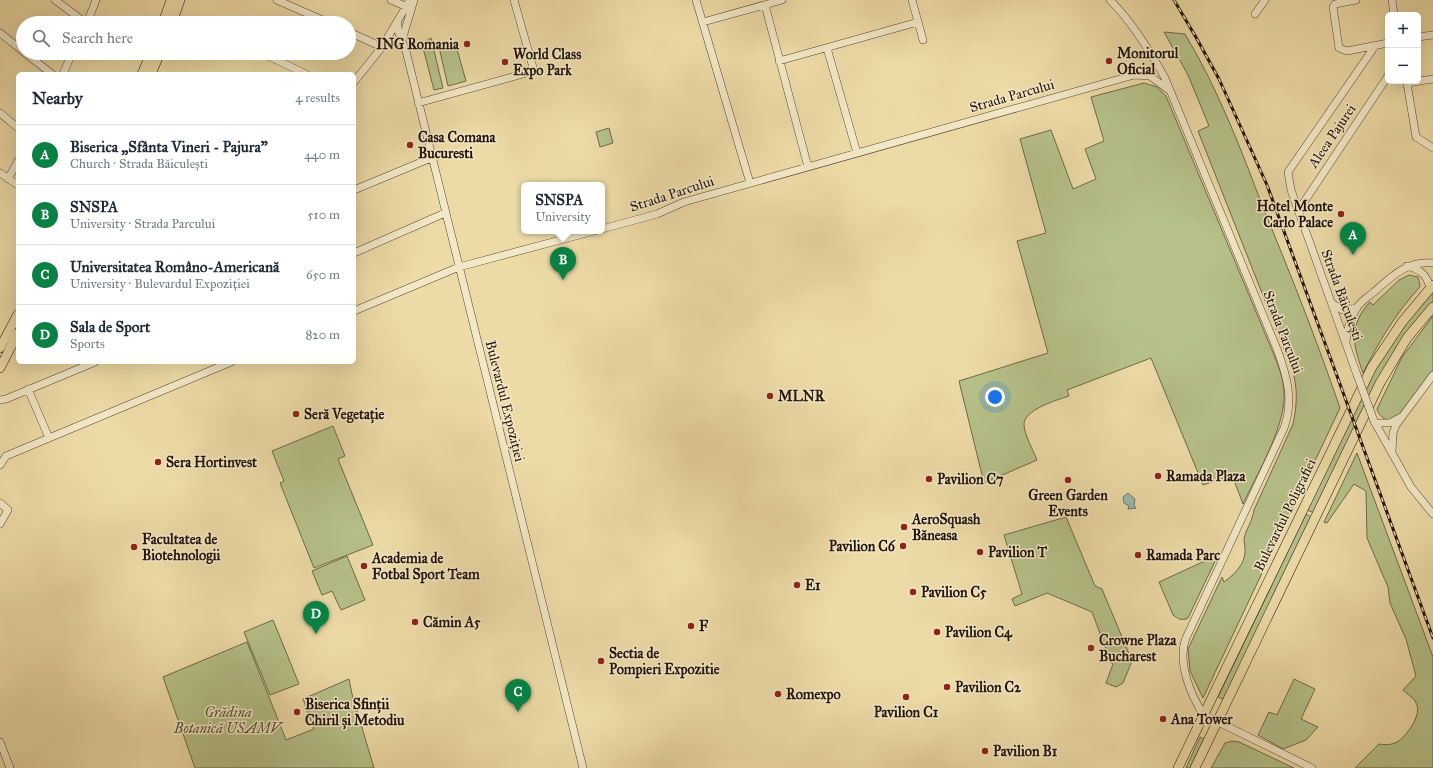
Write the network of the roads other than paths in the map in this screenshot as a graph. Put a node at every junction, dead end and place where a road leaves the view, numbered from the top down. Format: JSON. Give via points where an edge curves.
{"nodes":[{"id":1,"x":56,"y":0,"type":"edge"},
{"id":2,"x":96,"y":0,"type":"edge"},
{"id":3,"x":171,"y":0,"type":"edge"},
{"id":4,"x":180,"y":0,"type":"edge"},
{"id":5,"x":277,"y":0,"type":"edge"},
{"id":6,"x":392,"y":0,"type":"edge"},
{"id":7,"x":410,"y":0,"type":"edge"},
{"id":8,"x":414,"y":0,"type":"edge"},
{"id":9,"x":514,"y":0,"type":"edge"},
{"id":10,"x":696,"y":0,"type":"edge"},
{"id":11,"x":782,"y":0,"type":"edge"},
{"id":12,"x":912,"y":0,"type":"edge"},
{"id":13,"x":1110,"y":0,"type":"edge"},
{"id":14,"x":1264,"y":0,"type":"edge"},
{"id":15,"x":1356,"y":0,"type":"edge"},
{"id":16,"x":1392,"y":0,"type":"edge"},
{"id":17,"x":765,"y":5,"type":"junction"},
{"id":18,"x":405,"y":6,"type":"junction"},
{"id":19,"x":1394,"y":12,"type":"edge"},
{"id":20,"x":1255,"y":14,"type":"dead end"},
{"id":21,"x":77,"y":16,"type":"edge"},
{"id":22,"x":89,"y":16,"type":"edge"},
{"id":23,"x":165,"y":16,"type":"edge"},
{"id":24,"x":174,"y":16,"type":"edge"},
{"id":25,"x":313,"y":16,"type":"edge"},
{"id":26,"x":398,"y":20,"type":"junction"},
{"id":27,"x":703,"y":22,"type":"junction"},
{"id":28,"x":918,"y":22,"type":"junction"},
{"id":29,"x":0,"y":33,"type":"edge"},
{"id":30,"x":356,"y":35,"type":"edge"},
{"id":31,"x":1433,"y":35,"type":"edge"},
{"id":32,"x":388,"y":36,"type":"junction"},
{"id":33,"x":1421,"y":37,"type":"edge"},
{"id":34,"x":402,"y":40,"type":"junction"},
{"id":35,"x":923,"y":40,"type":"dead end"},
{"id":36,"x":1385,"y":44,"type":"edge"},
{"id":37,"x":16,"y":46,"type":"edge"},
{"id":38,"x":1375,"y":46,"type":"junction"},
{"id":39,"x":382,"y":47,"type":"junction"},
{"id":40,"x":827,"y":48,"type":"junction"},
{"id":41,"x":34,"y":60,"type":"edge"},
{"id":42,"x":69,"y":60,"type":"edge"},
{"id":43,"x":148,"y":60,"type":"edge"},
{"id":44,"x":157,"y":60,"type":"edge"},
{"id":45,"x":274,"y":60,"type":"edge"},
{"id":46,"x":779,"y":61,"type":"junction"},
{"id":47,"x":292,"y":71,"type":"edge"},
{"id":48,"x":49,"y":72,"type":"edge"},
{"id":49,"x":63,"y":72,"type":"edge"},
{"id":50,"x":143,"y":72,"type":"edge"},
{"id":51,"x":152,"y":72,"type":"edge"},
{"id":52,"x":1433,"y":79,"type":"edge"},
{"id":53,"x":356,"y":80,"type":"edge"},
{"id":54,"x":1385,"y":80,"type":"edge"},
{"id":55,"x":1421,"y":80,"type":"edge"},
{"id":56,"x":1407,"y":84,"type":"edge"},
{"id":57,"x":1170,"y":91,"type":"junction"},
{"id":58,"x":418,"y":103,"type":"junction"},
{"id":59,"x":0,"y":113,"type":"edge"},
{"id":60,"x":16,"y":126,"type":"edge"},
{"id":61,"x":1433,"y":148,"type":"edge"},
{"id":62,"x":857,"y":153,"type":"junction"},
{"id":63,"x":431,"y":158,"type":"junction"},
{"id":64,"x":16,"y":165,"type":"edge"},
{"id":65,"x":808,"y":167,"type":"junction"},
{"id":66,"x":0,"y":173,"type":"edge"},
{"id":67,"x":8,"y":179,"type":"junction"},
{"id":68,"x":750,"y":183,"type":"junction"},
{"id":69,"x":16,"y":184,"type":"edge"},
{"id":70,"x":356,"y":189,"type":"edge"},
{"id":71,"x":1298,"y":211,"type":"junction"},
{"id":72,"x":445,"y":213,"type":"junction"},
{"id":73,"x":605,"y":228,"type":"edge"},
{"id":74,"x":583,"y":234,"type":"edge"},
{"id":75,"x":356,"y":252,"type":"edge"},
{"id":76,"x":1433,"y":263,"type":"edge"},
{"id":77,"x":1407,"y":266,"type":"junction"},
{"id":78,"x":459,"y":267,"type":"junction"},
{"id":79,"x":1431,"y":287,"type":"edge"},
{"id":80,"x":1330,"y":301,"type":"junction"},
{"id":81,"x":1433,"y":306,"type":"edge"},
{"id":82,"x":1357,"y":308,"type":"junction"},
{"id":83,"x":356,"y":309,"type":"edge"},
{"id":84,"x":16,"y":317,"type":"edge"},
{"id":85,"x":16,"y":337,"type":"edge"},
{"id":86,"x":1,"y":343,"type":"edge"},
{"id":87,"x":1346,"y":346,"type":"junction"},
{"id":88,"x":90,"y":364,"type":"edge"},
{"id":89,"x":226,"y":364,"type":"edge"},
{"id":90,"x":0,"y":368,"type":"edge"},
{"id":91,"x":1433,"y":375,"type":"edge"},
{"id":92,"x":28,"y":388,"type":"junction"},
{"id":93,"x":0,"y":400,"type":"edge"},
{"id":94,"x":1404,"y":415,"type":"junction"},
{"id":95,"x":1375,"y":422,"type":"junction"},
{"id":96,"x":49,"y":438,"type":"junction"},
{"id":97,"x":1392,"y":452,"type":"junction"},
{"id":98,"x":0,"y":465,"type":"edge"},
{"id":99,"x":0,"y":503,"type":"edge"},
{"id":100,"x":1433,"y":514,"type":"edge"},
{"id":101,"x":0,"y":524,"type":"edge"},
{"id":102,"x":1204,"y":715,"type":"junction"},
{"id":103,"x":1217,"y":721,"type":"junction"},
{"id":104,"x":0,"y":742,"type":"edge"},
{"id":105,"x":10,"y":768,"type":"edge"},
{"id":106,"x":583,"y":768,"type":"edge"},
{"id":107,"x":1178,"y":768,"type":"edge"},
{"id":108,"x":1195,"y":768,"type":"edge"},
{"id":109,"x":1312,"y":768,"type":"edge"}],
"edges":[{"from":1,"to":21,"type":"street"},
{"from":2,"to":22,"type":"street"},
{"from":3,"to":23,"type":"main road"},
{"from":4,"to":24,"type":"main road"},
{"from":5,"to":25,"type":"street"},
{"from":6,"to":18,"type":"street"},
{"from":7,"to":18,"type":"street"},
{"from":8,"to":34,"type":"street"},
{"from":9,"to":58,"type":"street","via":[[534,72]]},
{"from":10,"to":27,"type":"street"},
{"from":11,"to":17,"type":"street"},
{"from":12,"to":28,"type":"street"},
{"from":13,"to":57,"type":"street","name":"Strada Parcului","via":[[1122,12],[1156,62]]},
{"from":14,"to":20,"type":"street"},
{"from":15,"to":38,"type":"street","via":[[1335,4],[1333,7],[1339,48],[1346,51]]},
{"from":16,"to":19,"type":"street"},
{"from":17,"to":27,"type":"street"},
{"from":17,"to":46,"type":"street"},
{"from":18,"to":26,"type":"street"},
{"from":26,"to":32,"type":"street"},
{"from":26,"to":34,"type":"street","name":"Bulevardul Expoziției","via":[[398,31]]},
{"from":27,"to":68,"type":"street"},
{"from":28,"to":35,"type":"street"},
{"from":28,"to":40,"type":"street"},
{"from":29,"to":37,"type":"street"},
{"from":30,"to":39,"type":"street"},
{"from":31,"to":33,"type":"street"},
{"from":32,"to":34,"type":"street","via":[[395,35]]},
{"from":32,"to":39,"type":"street"},
{"from":34,"to":39,"type":"street"},
{"from":34,"to":58,"type":"street","name":"Bulevardul Expoziției"},
{"from":36,"to":38,"type":"street"},
{"from":38,"to":71,"type":"street","name":"Strada Băiculești","via":[[1288,172],[1288,181]]},
{"from":39,"to":53,"type":"street"},
{"from":40,"to":46,"type":"street"},
{"from":40,"to":62,"type":"street"},
{"from":41,"to":48,"type":"street"},
{"from":42,"to":49,"type":"street"},
{"from":43,"to":50,"type":"main road"},
{"from":44,"to":51,"type":"main road"},
{"from":45,"to":47,"type":"street"},
{"from":46,"to":65,"type":"street"},
{"from":52,"to":55,"type":"street"},
{"from":54,"to":71,"type":"street","name":"Aleea Pajurei"},
{"from":56,"to":61,"type":"street","via":[[1416,137]]},
{"from":57,"to":62,"type":"street","name":"Strada Parcului","via":[[1150,76],[1134,75]]},
{"from":57,"to":102,"type":"street","name":"Strada Parcului","via":[[1277,349],[1286,373],[1290,395],[1284,428],[1184,643],[1184,671]]},
{"from":58,"to":63,"type":"street","name":"Bulevardul Expoziției"},
{"from":59,"to":60,"type":"street"},
{"from":62,"to":65,"type":"street","name":"Strada Parcului"},
{"from":63,"to":70,"type":"street"},
{"from":63,"to":72,"type":"street","name":"Bulevardul Expoziției"},
{"from":64,"to":67,"type":"street"},
{"from":65,"to":68,"type":"street","name":"Strada Parcului"},
{"from":66,"to":67,"type":"street"},
{"from":67,"to":69,"type":"street"},
{"from":68,"to":73,"type":"street","name":"Strada Parcului"},
{"from":71,"to":80,"type":"street","name":"Strada Băiculești"},
{"from":72,"to":75,"type":"street"},
{"from":72,"to":78,"type":"street","name":"Bulevardul Expoziției"},
{"from":74,"to":78,"type":"street"},
{"from":76,"to":77,"type":"street","via":[[1422,262]]},
{"from":77,"to":79,"type":"street","via":[[1424,273]]},
{"from":77,"to":82,"type":"street","via":[[1396,272]]},
{"from":78,"to":83,"type":"street"},
{"from":78,"to":106,"type":"street","name":"Bulevardul Expoziției"},
{"from":79,"to":102,"type":"main road","name":"Bulevardul Poligrafiei","via":[[1402,322],[1372,366]]},
{"from":80,"to":82,"type":"street","via":[[1342,310]]},
{"from":80,"to":87,"type":"street","name":"Strada Băiculești"},
{"from":81,"to":103,"type":"main road","name":"Bulevardul Poligrafiei","via":[[1407,338],[1380,383]]},
{"from":82,"to":87,"type":"street","via":[[1348,326]]},
{"from":84,"to":86,"type":"main road"},
{"from":85,"to":90,"type":"main road"},
{"from":87,"to":95,"type":"street","name":"Strada Băiculești","bridge":true},
{"from":88,"to":92,"type":"street"},
{"from":89,"to":96,"type":"street"},
{"from":91,"to":94,"type":"street"},
{"from":92,"to":93,"type":"street"},
{"from":92,"to":96,"type":"street"},
{"from":94,"to":95,"type":"street","via":[[1390,423]]},
{"from":94,"to":97,"type":"street","via":[[1393,433]]},
{"from":95,"to":97,"type":"street","name":"Strada Băiculești"},
{"from":96,"to":98,"type":"street","via":[[5,456]]},
{"from":97,"to":100,"type":"street","name":"Strada Băiculești","via":[[1412,486]]},
{"from":99,"to":101,"type":"street","via":[[8,510]]},
{"from":102,"to":103,"type":"street"},
{"from":102,"to":107,"type":"main road","name":"Bulevardul Poligrafiei"},
{"from":103,"to":108,"type":"main road","name":"Bulevardul Poligrafiei"},
{"from":103,"to":109,"type":"street"},
{"from":104,"to":105,"type":"street"}]}
